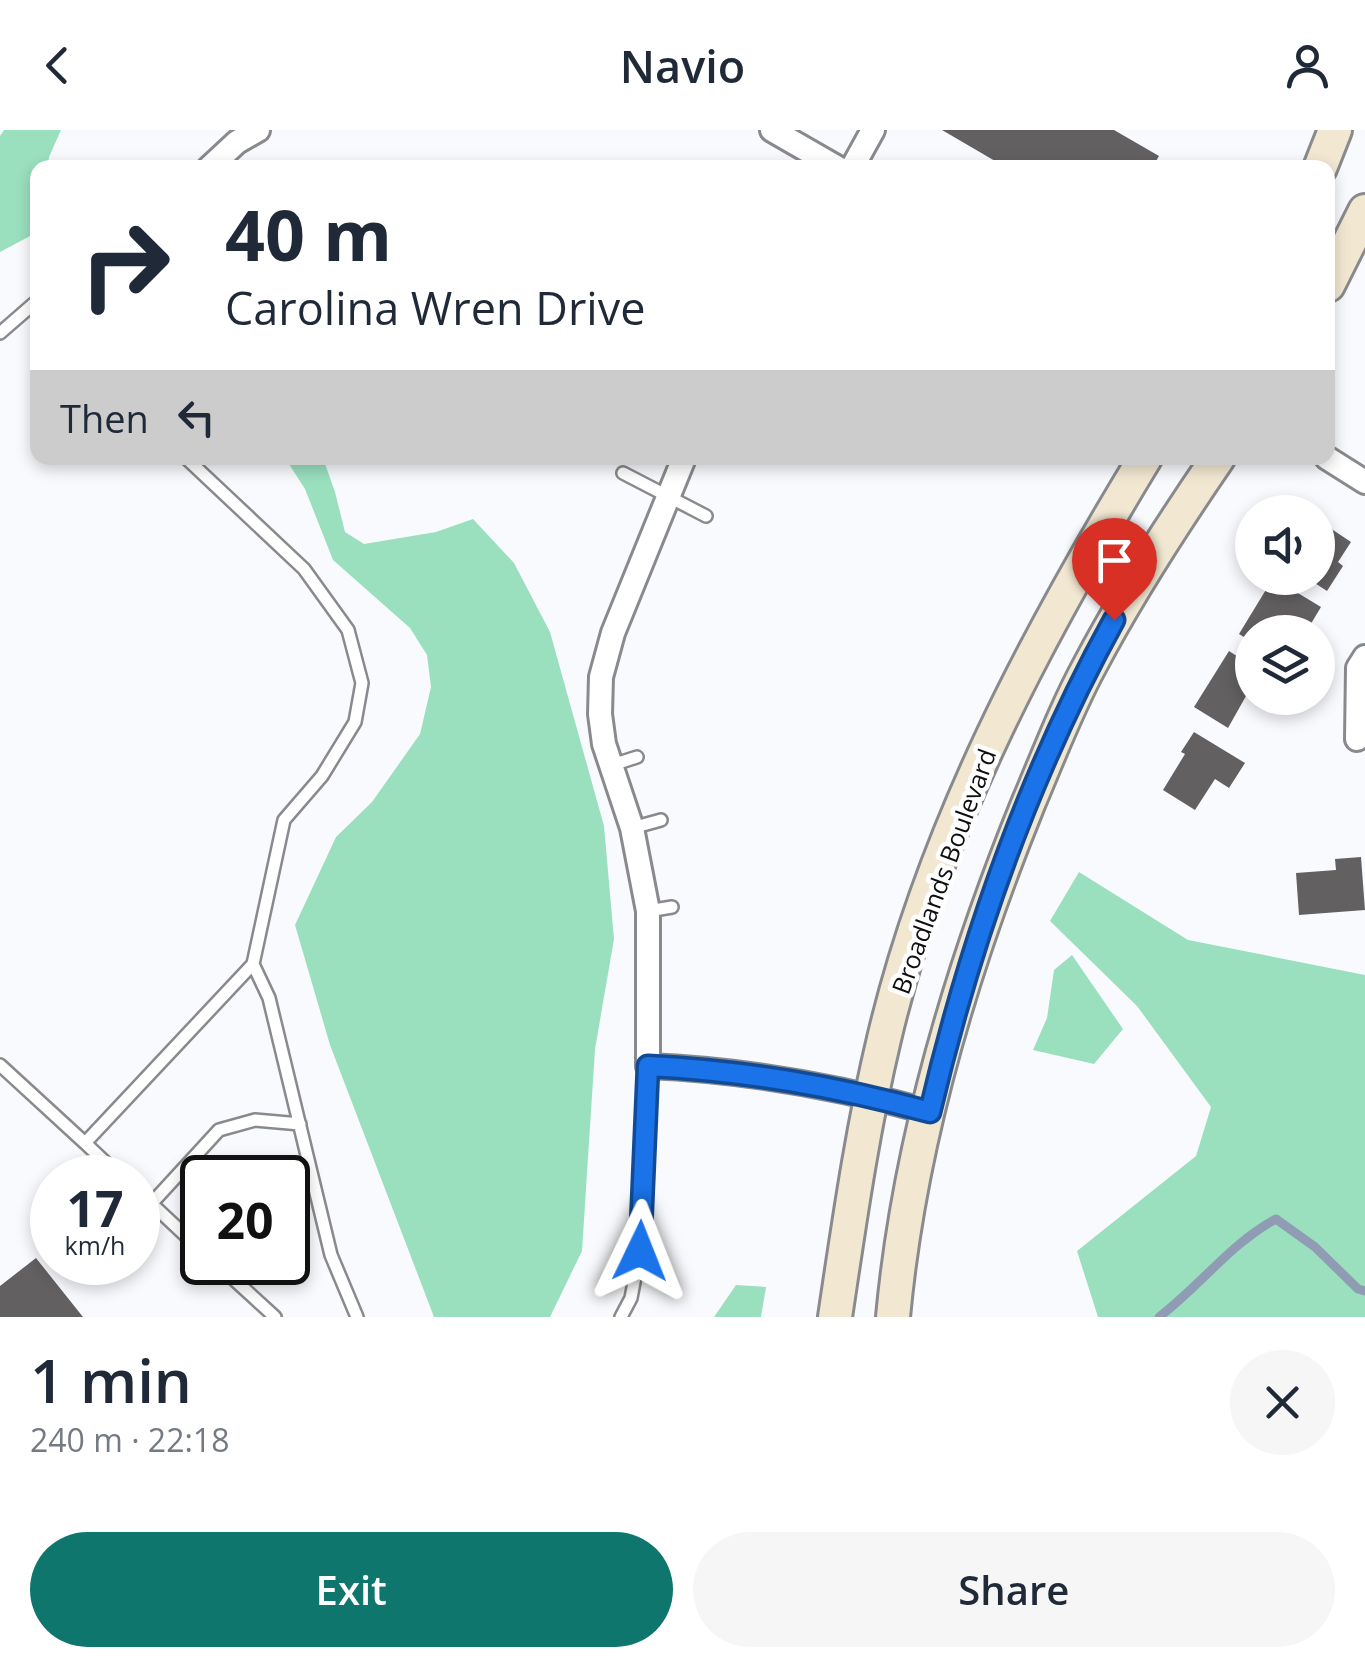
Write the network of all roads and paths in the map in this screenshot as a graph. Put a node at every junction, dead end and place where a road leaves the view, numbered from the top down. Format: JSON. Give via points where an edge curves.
{"nodes":[{"id":1,"x":258,"y":130,"type":"edge"},
{"id":2,"x":772,"y":130,"type":"edge"},
{"id":3,"x":873,"y":130,"type":"edge"},
{"id":4,"x":1336,"y":130,"type":"edge"},
{"id":5,"x":217,"y":160,"type":"edge"},
{"id":6,"x":824,"y":160,"type":"edge"},
{"id":7,"x":856,"y":160,"type":"edge"},
{"id":8,"x":1323,"y":160,"type":"edge"},
{"id":9,"x":1365,"y":211,"type":"edge"},
{"id":10,"x":1335,"y":271,"type":"edge"},
{"id":11,"x":30,"y":310,"type":"edge"},
{"id":12,"x":0,"y":333,"type":"edge"},
{"id":13,"x":1335,"y":463,"type":"edge"},
{"id":14,"x":193,"y":465,"type":"edge"},
{"id":15,"x":681,"y":465,"type":"edge"},
{"id":16,"x":1141,"y":465,"type":"edge"},
{"id":17,"x":1213,"y":465,"type":"edge"},
{"id":18,"x":622,"y":473,"type":"dead end"},
{"id":19,"x":1365,"y":482,"type":"edge"},
{"id":20,"x":668,"y":496,"type":"junction"},
{"id":21,"x":706,"y":516,"type":"dead end"},
{"id":22,"x":1365,"y":657,"type":"edge"},
{"id":23,"x":1357,"y":739,"type":"dead end"},
{"id":24,"x":637,"y":757,"type":"dead end"},
{"id":25,"x":609,"y":766,"type":"junction"},
{"id":26,"x":661,"y":820,"type":"dead end"},
{"id":27,"x":632,"y":828,"type":"junction"},
{"id":28,"x":672,"y":908,"type":"dead end"},
{"id":29,"x":648,"y":912,"type":"junction"},
{"id":30,"x":254,"y":964,"type":"junction"},
{"id":31,"x":0,"y":1066,"type":"edge"},
{"id":32,"x":648,"y":1066,"type":"junction"},
{"id":33,"x":872,"y":1096,"type":"junction"},
{"id":34,"x":930,"y":1112,"type":"junction"},
{"id":35,"x":300,"y":1124,"type":"junction"},
{"id":36,"x":85,"y":1143,"type":"junction"},
{"id":37,"x":98,"y":1155,"type":"edge"},
{"id":38,"x":160,"y":1195,"type":"edge"},
{"id":39,"x":160,"y":1212,"type":"edge"},
{"id":40,"x":180,"y":1230,"type":"edge"},
{"id":41,"x":240,"y":1285,"type":"edge"},
{"id":42,"x":275,"y":1317,"type":"edge"},
{"id":43,"x":356,"y":1317,"type":"edge"},
{"id":44,"x":621,"y":1317,"type":"edge"},
{"id":45,"x":836,"y":1317,"type":"edge"},
{"id":46,"x":893,"y":1317,"type":"edge"}],
"edges":[{"from":1,"to":5,"type":"street"},
{"from":2,"to":6,"type":"street"},
{"from":3,"to":7,"type":"street"},
{"from":4,"to":8,"type":"main road"},
{"from":9,"to":10,"type":"main road"},
{"from":11,"to":12,"type":"lane"},
{"from":13,"to":19,"type":"street"},
{"from":14,"to":30,"type":"lane","via":[[304,569],[348,630],[362,683],[355,722],[284,820]]},
{"from":15,"to":20,"type":"street"},
{"from":16,"to":33,"type":"main road","name":"Broadlands Boulevard","via":[[1026,665],[960,812],[909,952]]},
{"from":17,"to":34,"type":"main road","via":[[1128,596],[1052,746],[978,933]]},
{"from":18,"to":20,"type":"lane"},
{"from":20,"to":21,"type":"lane"},
{"from":20,"to":25,"type":"street","via":[[601,677]]},
{"from":22,"to":23,"type":"street","via":[[1358,668]]},
{"from":24,"to":25,"type":"lane"},
{"from":25,"to":27,"type":"street"},
{"from":26,"to":27,"type":"lane"},
{"from":27,"to":29,"type":"street"},
{"from":28,"to":29,"type":"lane"},
{"from":29,"to":32,"type":"street"},
{"from":30,"to":35,"type":"lane","via":[[269,998]]},
{"from":30,"to":36,"type":"lane"},
{"from":31,"to":36,"type":"lane"},
{"from":32,"to":33,"type":"street","via":[[774,1076]]},
{"from":32,"to":44,"type":"lane","via":[[640,1251]]},
{"from":33,"to":34,"type":"street"},
{"from":33,"to":45,"type":"main road","name":"Broadlands Boulevard"},
{"from":34,"to":46,"type":"main road"},
{"from":35,"to":38,"type":"lane","via":[[255,1120],[218,1130]]},
{"from":35,"to":43,"type":"lane","via":[[331,1255]]},
{"from":36,"to":37,"type":"lane"},
{"from":39,"to":40,"type":"lane"},
{"from":41,"to":42,"type":"lane"}]}
